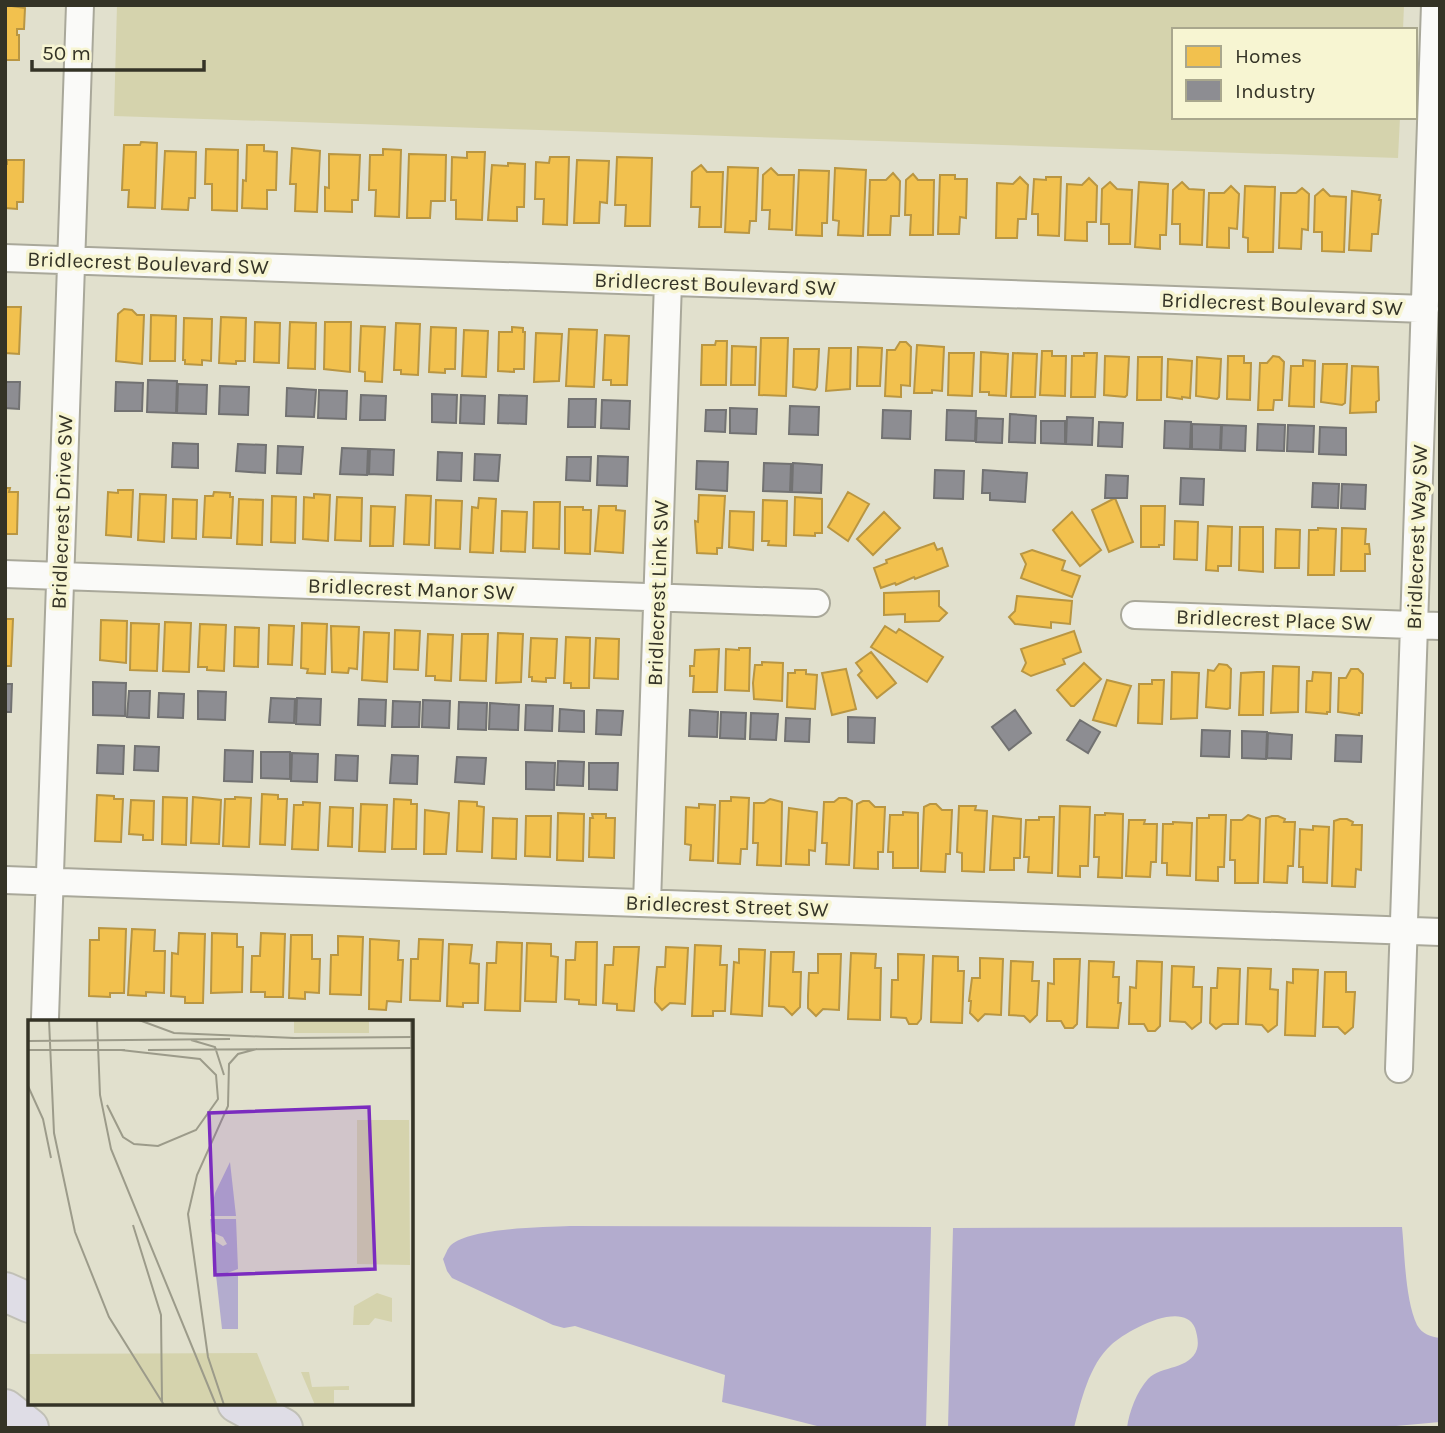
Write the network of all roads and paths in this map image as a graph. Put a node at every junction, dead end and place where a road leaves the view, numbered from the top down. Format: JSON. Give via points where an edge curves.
{"nodes":[{"id":1,"x":80,"y":5,"type":"edge"},
{"id":2,"x":1435,"y":5,"type":"edge"},
{"id":3,"x":5,"y":258,"type":"edge"},
{"id":4,"x":71,"y":260,"type":"junction"},
{"id":5,"x":668,"y":282,"type":"junction"},
{"id":6,"x":1425,"y":309,"type":"junction"},
{"id":7,"x":5,"y":574,"type":"edge"},
{"id":8,"x":60,"y":576,"type":"junction"},
{"id":9,"x":658,"y":597,"type":"junction"},
{"id":10,"x":816,"y":603,"type":"dead end"},
{"id":11,"x":1135,"y":615,"type":"dead end"},
{"id":12,"x":1427,"y":625,"type":"edge"},
{"id":13,"x":5,"y":880,"type":"edge"},
{"id":14,"x":50,"y":882,"type":"junction"},
{"id":15,"x":647,"y":903,"type":"junction"},
{"id":16,"x":1403,"y":931,"type":"junction"},
{"id":17,"x":1440,"y":932,"type":"edge"},
{"id":18,"x":45,"y":1018,"type":"dead end"},
{"id":19,"x":1399,"y":1069,"type":"dead end"},
{"id":20,"x":241,"y":1405,"type":"edge"},
{"id":21,"x":5,"y":1409,"type":"edge"},
{"id":22,"x":29,"y":1428,"type":"edge"},
{"id":23,"x":282,"y":1428,"type":"edge"}],
"edges":[{"from":1,"to":4,"type":"street","name":"Bridlecrest Drive SW"},
{"from":2,"to":6,"type":"street","name":"Bridlecrest Way SW"},
{"from":3,"to":4,"type":"street","name":"Bridlecrest Boulevard SW"},
{"from":4,"to":5,"type":"street","name":"Bridlecrest Boulevard SW"},
{"from":4,"to":8,"type":"street","name":"Bridlecrest Drive SW"},
{"from":5,"to":6,"type":"street","name":"Bridlecrest Boulevard SW"},
{"from":5,"to":9,"type":"street","name":"Bridlecrest Link SW"},
{"from":6,"to":12,"type":"street","name":"Bridlecrest Way SW"},
{"from":7,"to":8,"type":"street","name":"Bridlecrest Manor SW"},
{"from":8,"to":9,"type":"street","name":"Bridlecrest Manor SW"},
{"from":8,"to":14,"type":"street","name":"Bridlecrest Drive SW"},
{"from":9,"to":10,"type":"street","name":"Bridlecrest Manor SW"},
{"from":9,"to":15,"type":"street","name":"Bridlecrest Link SW"},
{"from":11,"to":12,"type":"street","name":"Bridlecrest Place SW"},
{"from":12,"to":16,"type":"street","name":"Bridlecrest Way SW"},
{"from":13,"to":14,"type":"street","name":"Bridlecrest Street SW"},
{"from":14,"to":15,"type":"street","name":"Bridlecrest Street SW"},
{"from":14,"to":18,"type":"street","name":"Bridlecrest Drive SW"},
{"from":15,"to":16,"type":"street","name":"Bridlecrest Street SW"},
{"from":16,"to":17,"type":"street","name":"Bridlecrest Street SW"},
{"from":16,"to":19,"type":"street","name":"Bridlecrest Way SW"},
{"from":20,"to":23,"type":"highway"},
{"from":21,"to":22,"type":"highway"}]}
